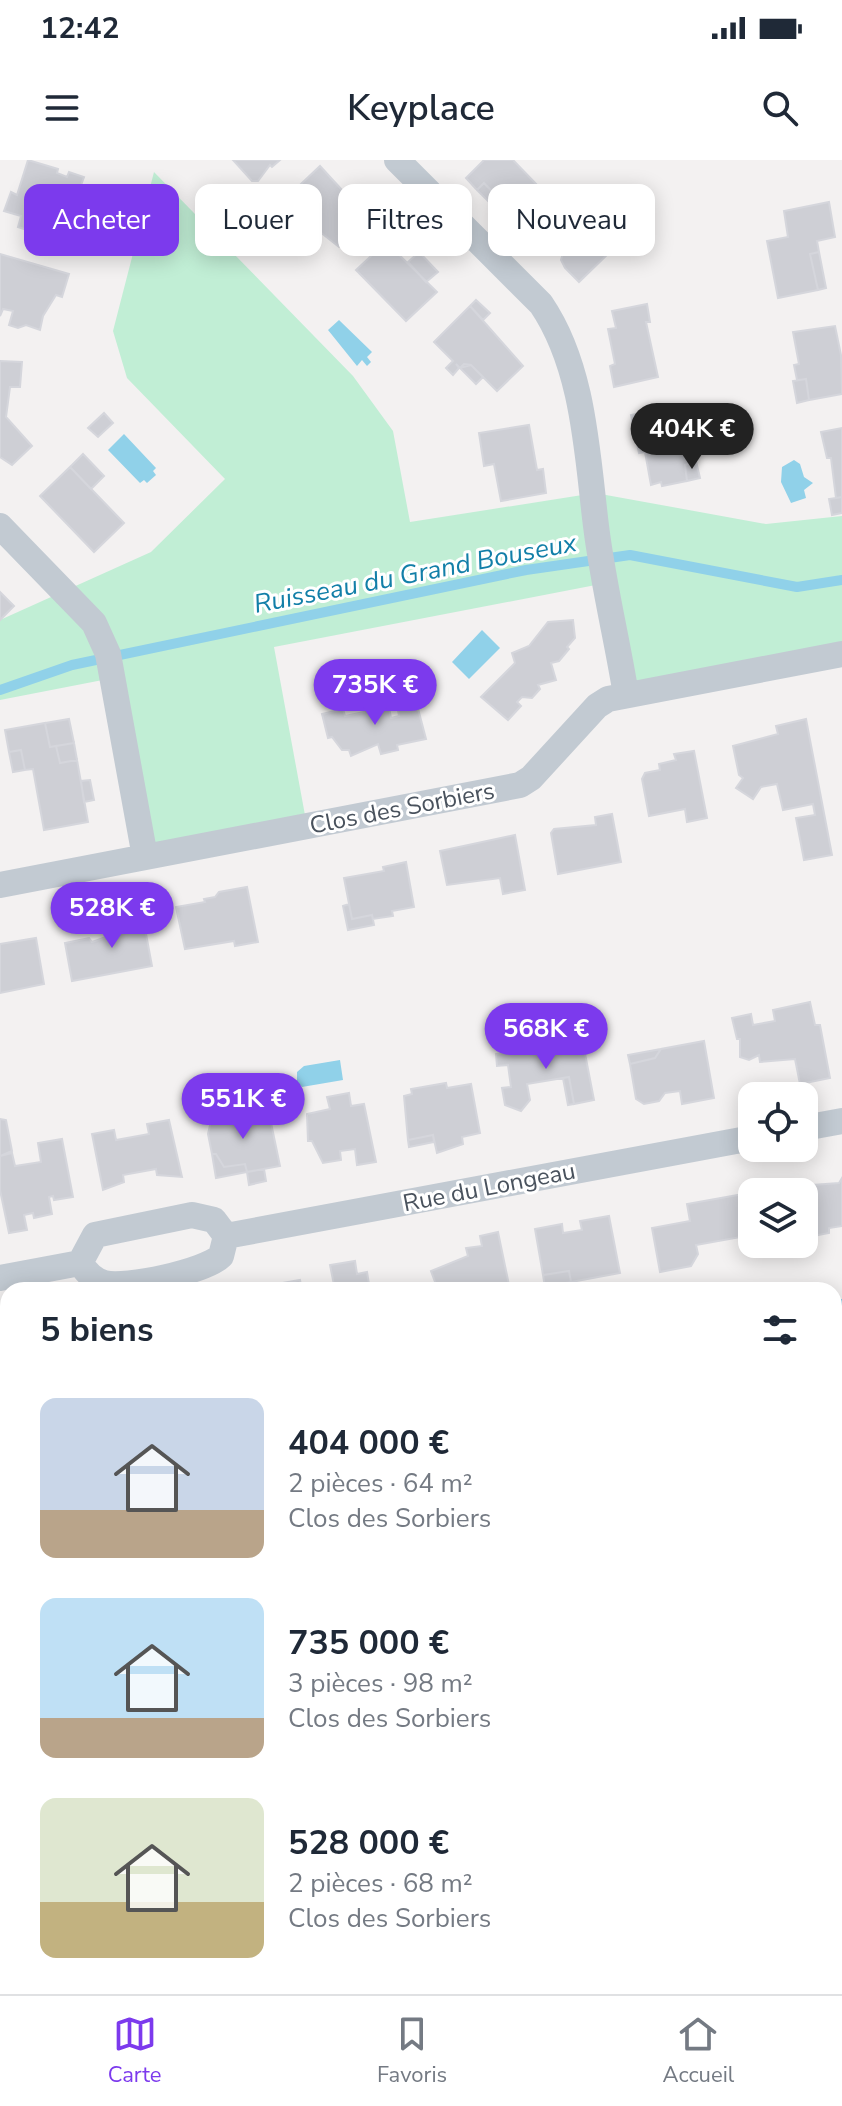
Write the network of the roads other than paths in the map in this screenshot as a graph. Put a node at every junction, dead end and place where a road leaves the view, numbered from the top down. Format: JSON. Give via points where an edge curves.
{"nodes":[{"id":1,"x":397,"y":160,"type":"edge"},
{"id":2,"x":0,"y":526,"type":"edge"},
{"id":3,"x":842,"y":654,"type":"edge"},
{"id":4,"x":626,"y":695,"type":"junction"},
{"id":5,"x":145,"y":857,"type":"junction"},
{"id":6,"x":0,"y":885,"type":"edge"},
{"id":7,"x":842,"y":1121,"type":"edge"},
{"id":8,"x":818,"y":1125,"type":"edge"},
{"id":9,"x":738,"y":1141,"type":"edge"},
{"id":10,"x":226,"y":1236,"type":"junction"},
{"id":11,"x":80,"y":1263,"type":"junction"},
{"id":12,"x":0,"y":1278,"type":"edge"},
{"id":13,"x":102,"y":1282,"type":"edge"},
{"id":14,"x":118,"y":1282,"type":"edge"}],
"edges":[{"from":1,"to":4,"type":"street","via":[[541,304],[559,330],[595,493]]},
{"from":2,"to":5,"type":"street","via":[[94,623],[112,674]]},
{"from":3,"to":4,"type":"street","name":"Clos des Sorbiers"},
{"from":4,"to":5,"type":"street","name":"Clos des Sorbiers","via":[[597,706],[520,785]]},
{"from":5,"to":6,"type":"street","name":"Clos des Sorbiers"},
{"from":7,"to":8,"type":"street"},
{"from":9,"to":10,"type":"street","name":"Rue du Longeau"},
{"from":10,"to":11,"type":"street","via":[[214,1220],[192,1215],[103,1231],[88,1243]]},
{"from":10,"to":14,"type":"street","via":[[221,1256],[202,1269]]},
{"from":11,"to":12,"type":"street"},
{"from":11,"to":13,"type":"street"}]}
